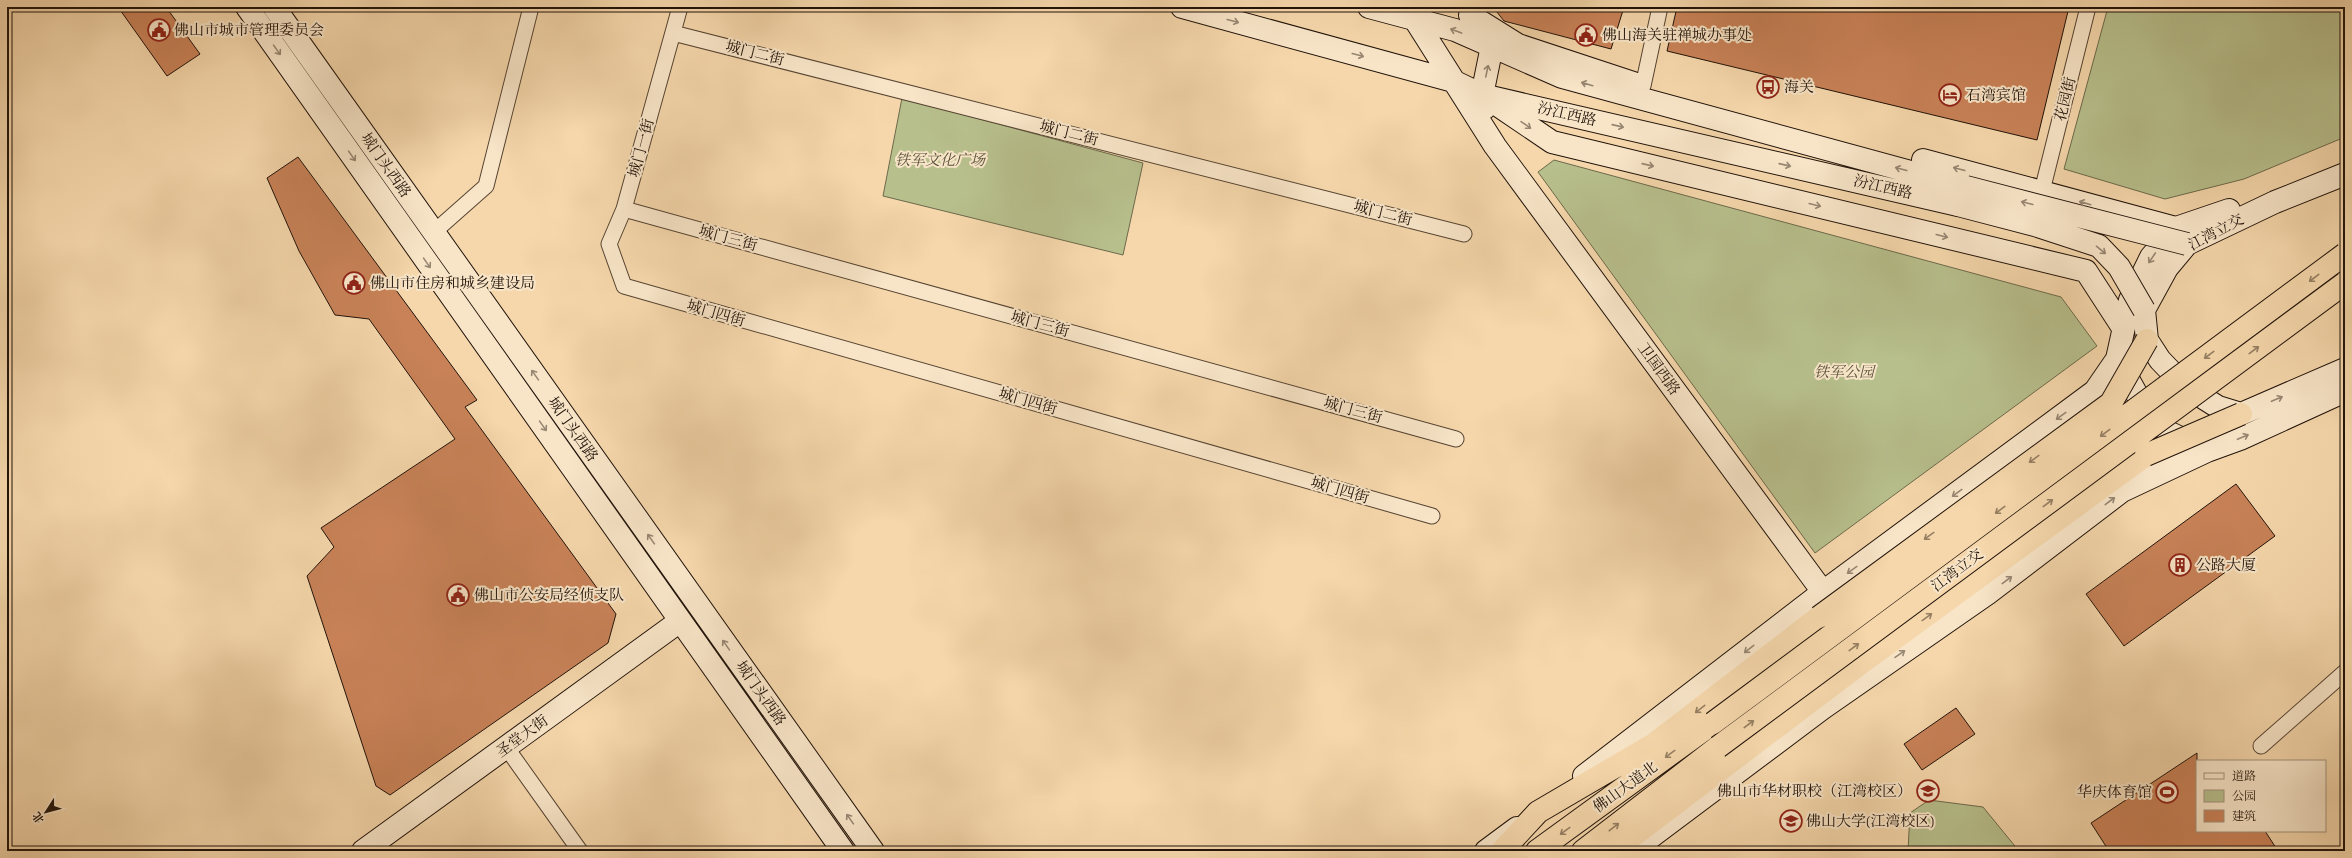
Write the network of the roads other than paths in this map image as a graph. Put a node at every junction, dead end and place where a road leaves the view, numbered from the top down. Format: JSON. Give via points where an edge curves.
{"nodes":[{"id":1,"x":247,"y":7,"type":"edge"},
{"id":2,"x":274,"y":7,"type":"edge"},
{"id":3,"x":531,"y":7,"type":"edge"},
{"id":4,"x":680,"y":7,"type":"edge"},
{"id":5,"x":1182,"y":7,"type":"edge"},
{"id":6,"x":1369,"y":7,"type":"edge"},
{"id":7,"x":1660,"y":7,"type":"edge"},
{"id":8,"x":2088,"y":7,"type":"edge"},
{"id":9,"x":1467,"y":11,"type":"edge"},
{"id":10,"x":1412,"y":13,"type":"edge"},
{"id":11,"x":673,"y":32,"type":"junction"},
{"id":12,"x":1492,"y":46,"type":"junction"},
{"id":13,"x":1453,"y":80,"type":"junction"},
{"id":14,"x":1634,"y":90,"type":"junction"},
{"id":15,"x":1482,"y":95,"type":"junction"},
{"id":16,"x":1495,"y":146,"type":"junction"},
{"id":17,"x":1757,"y":158,"type":"junction"},
{"id":18,"x":2345,"y":160,"type":"edge"},
{"id":19,"x":2345,"y":174,"type":"edge"},
{"id":20,"x":1829,"y":175,"type":"junction"},
{"id":21,"x":2042,"y":191,"type":"junction"},
{"id":22,"x":1962,"y":196,"type":"junction"},
{"id":23,"x":1784,"y":197,"type":"junction"},
{"id":24,"x":624,"y":210,"type":"junction"},
{"id":25,"x":434,"y":232,"type":"junction"},
{"id":26,"x":1464,"y":234,"type":"dead end"},
{"id":27,"x":2182,"y":236,"type":"junction"},
{"id":28,"x":2345,"y":254,"type":"edge"},
{"id":29,"x":2345,"y":283,"type":"edge"},
{"id":30,"x":624,"y":286,"type":"joint"},
{"id":31,"x":2144,"y":310,"type":"junction"},
{"id":32,"x":2123,"y":328,"type":"junction"},
{"id":33,"x":2147,"y":340,"type":"junction"},
{"id":34,"x":2117,"y":359,"type":"junction"},
{"id":35,"x":2345,"y":369,"type":"edge"},
{"id":36,"x":2345,"y":391,"type":"edge"},
{"id":37,"x":2086,"y":398,"type":"junction"},
{"id":38,"x":2111,"y":403,"type":"junction"},
{"id":39,"x":2241,"y":414,"type":"junction"},
{"id":40,"x":1456,"y":439,"type":"dead end"},
{"id":41,"x":2207,"y":451,"type":"junction"},
{"id":42,"x":2146,"y":455,"type":"junction"},
{"id":43,"x":2153,"y":477,"type":"junction"},
{"id":44,"x":1432,"y":516,"type":"dead end"},
{"id":45,"x":1823,"y":592,"type":"junction"},
{"id":46,"x":680,"y":621,"type":"junction"},
{"id":47,"x":2345,"y":672,"type":"edge"},
{"id":48,"x":2261,"y":746,"type":"dead end"},
{"id":49,"x":506,"y":747,"type":"junction"},
{"id":50,"x":1718,"y":747,"type":"joint"},
{"id":51,"x":1538,"y":812,"type":"junction"},
{"id":52,"x":363,"y":851,"type":"edge"},
{"id":53,"x":580,"y":851,"type":"edge"},
{"id":54,"x":843,"y":851,"type":"edge"},
{"id":55,"x":873,"y":851,"type":"edge"},
{"id":56,"x":1486,"y":851,"type":"edge"},
{"id":57,"x":1502,"y":851,"type":"edge"},
{"id":58,"x":1537,"y":851,"type":"edge"},
{"id":59,"x":1583,"y":851,"type":"edge"},
{"id":60,"x":1613,"y":851,"type":"edge"},
{"id":61,"x":1632,"y":851,"type":"edge"}],
"edges":[{"from":1,"to":46,"type":"main road","name":"城门头西路","one_way":true},
{"from":2,"to":25,"type":"main road","name":"城门头西路"},
{"from":3,"to":25,"type":"street","via":[[486,186]]},
{"from":4,"to":11,"type":"street","name":"城门一街"},
{"from":5,"to":13,"type":"main road","name":"汾江西路","one_way":true},
{"from":6,"to":10,"type":"main road","name":"汾江西路"},
{"from":7,"to":14,"type":"street"},
{"from":8,"to":21,"type":"street","name":"花园街"},
{"from":9,"to":12,"type":"main road"},
{"from":9,"to":14,"type":"main road","via":[[1518,45]]},
{"from":12,"to":10,"type":"main road","name":"汾江西路","one_way":true},
{"from":10,"to":13,"type":"main road"},
{"from":11,"to":24,"type":"street","name":"城门一街"},
{"from":11,"to":26,"type":"street","name":"城门二街"},
{"from":14,"to":12,"type":"main road","name":"汾江西路","one_way":true,"via":[[1562,77]]},
{"from":15,"to":12,"type":"main road","one_way":true},
{"from":13,"to":15,"type":"main road","name":"汾江西路"},
{"from":13,"to":16,"type":"main road","name":"卫国西路"},
{"from":21,"to":14,"type":"main road","one_way":true},
{"from":22,"to":14,"type":"main road","name":"汾江西路","one_way":true},
{"from":15,"to":16,"type":"main road"},
{"from":15,"to":17,"type":"main road","name":"汾江西路","one_way":true},
{"from":15,"to":23,"type":"main road","one_way":true,"via":[[1552,142]]},
{"from":16,"to":45,"type":"main road","name":"卫国西路"},
{"from":17,"to":20,"type":"main road","name":"汾江西路","one_way":true},
{"from":17,"to":23,"type":"main road"},
{"from":18,"to":27,"type":"main road","via":[[2215,216]]},
{"from":19,"to":27,"type":"main road","name":"江湾立交"},
{"from":20,"to":22,"type":"main road","name":"汾江西路"},
{"from":20,"to":23,"type":"main road"},
{"from":27,"to":21,"type":"main road","one_way":true},
{"from":27,"to":22,"type":"main road","one_way":true,"bridge":true},
{"from":22,"to":31,"type":"main road","one_way":true,"bridge":true,"via":[[2038,226],[2099,246],[2119,267]]},
{"from":23,"to":32,"type":"main road","one_way":true,"via":[[2086,271]]},
{"from":24,"to":30,"type":"street","name":"城门一街","via":[[609,244]]},
{"from":24,"to":40,"type":"street","name":"城门三街"},
{"from":55,"to":25,"type":"main road","name":"城门头西路","one_way":true},
{"from":27,"to":31,"type":"main road","name":"江湾立交"},
{"from":27,"to":32,"type":"main road","one_way":true,"via":[[2151,258],[2130,300]]},
{"from":28,"to":58,"type":"highway","name":"佛山大道北","one_way":true,"bridge":true},
{"from":50,"to":29,"type":"highway","name":"江湾立交","one_way":true,"bridge":true},
{"from":30,"to":44,"type":"street","name":"城门四街"},
{"from":31,"to":33,"type":"main road"},
{"from":32,"to":34,"type":"main road"},
{"from":33,"to":38,"type":"highway","bridge":true},
{"from":33,"to":39,"type":"main road","bridge":true,"via":[[2160,360],[2186,387],[2218,407]]},
{"from":34,"to":37,"type":"main road","via":[[2096,392]]},
{"from":34,"to":41,"type":"main road","via":[[2136,394],[2168,432]]},
{"from":39,"to":35,"type":"main road","one_way":true},
{"from":41,"to":36,"type":"main road","one_way":true,"via":[[2240,439]]},
{"from":37,"to":43,"type":"main road","via":[[2131,420],[2146,440]]},
{"from":37,"to":45,"type":"main road","one_way":true},
{"from":38,"to":42,"type":"highway","bridge":true,"via":[[2130,403],[2146,414],[2156,434]]},
{"from":38,"to":51,"type":"highway","one_way":true,"bridge":true,"via":[[1819,617],[1654,744]]},
{"from":39,"to":42,"type":"highway","bridge":true},
{"from":41,"to":43,"type":"main road"},
{"from":60,"to":42,"type":"highway","one_way":true,"via":[[1860,664]]},
{"from":61,"to":43,"type":"main road","one_way":true,"via":[[1823,708],[1988,594],[2122,491]]},
{"from":45,"to":51,"type":"main road","one_way":true},
{"from":46,"to":49,"type":"main road","name":"圣堂大街"},
{"from":46,"to":54,"type":"main road","name":"城门头西路"},
{"from":47,"to":48,"type":"street"},
{"from":49,"to":52,"type":"main road","name":"圣堂大街"},
{"from":49,"to":53,"type":"street"},
{"from":59,"to":50,"type":"highway","name":"佛山大道北","one_way":true},
{"from":51,"to":56,"type":"main road"},
{"from":51,"to":57,"type":"highway"}]}
